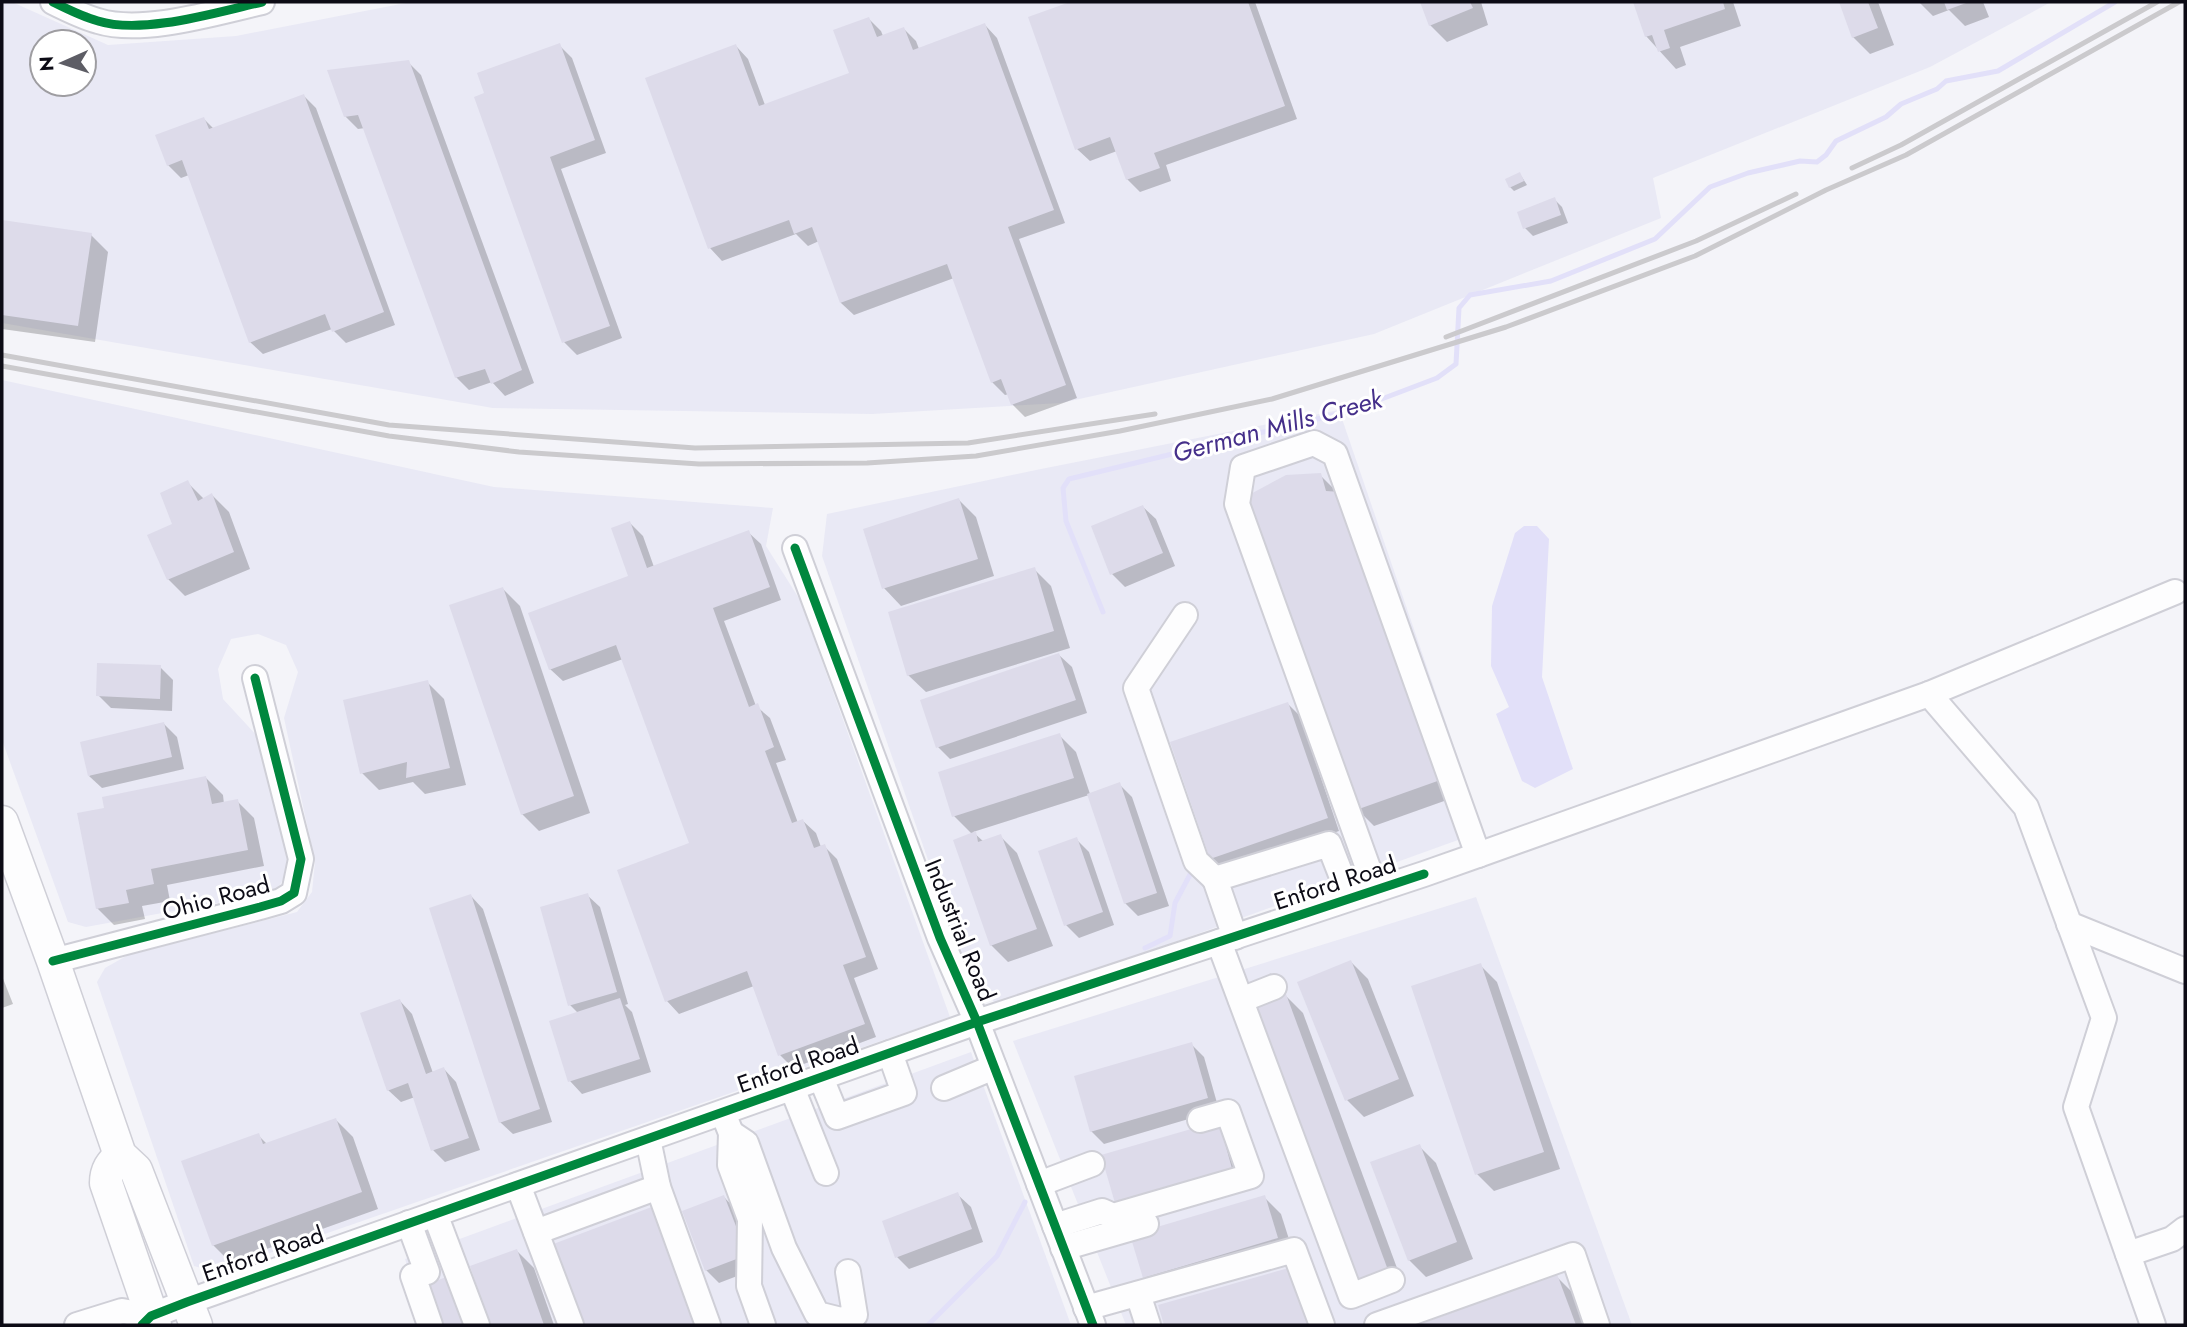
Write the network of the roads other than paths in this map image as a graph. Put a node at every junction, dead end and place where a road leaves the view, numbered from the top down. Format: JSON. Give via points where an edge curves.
{"nodes":[{"id":1,"x":53,"y":2,"type":"edge"},
{"id":2,"x":262,"y":2,"type":"edge"},
{"id":3,"x":795,"y":548,"type":"dead end"},
{"id":4,"x":2175,"y":592,"type":"dead end"},
{"id":5,"x":1185,"y":615,"type":"dead end"},
{"id":6,"x":255,"y":678,"type":"dead end"},
{"id":7,"x":1929,"y":694,"type":"junction"},
{"id":8,"x":2,"y":822,"type":"edge"},
{"id":9,"x":1478,"y":855,"type":"junction"},
{"id":10,"x":1215,"y":880,"type":"junction"},
{"id":11,"x":1376,"y":890,"type":"junction"},
{"id":12,"x":1350,"y":898,"type":"junction"},
{"id":13,"x":2069,"y":924,"type":"junction"},
{"id":14,"x":1227,"y":939,"type":"junction"},
{"id":15,"x":53,"y":961,"type":"junction"},
{"id":16,"x":2185,"y":971,"type":"edge"},
{"id":17,"x":1274,"y":987,"type":"dead end"},
{"id":18,"x":1241,"y":1000,"type":"junction"},
{"id":19,"x":977,"y":1022,"type":"junction"},
{"id":20,"x":890,"y":1053,"type":"junction"},
{"id":21,"x":994,"y":1067,"type":"junction"},
{"id":22,"x":821,"y":1078,"type":"junction"},
{"id":23,"x":792,"y":1088,"type":"junction"},
{"id":24,"x":944,"y":1088,"type":"dead end"},
{"id":25,"x":837,"y":1117,"type":"junction"},
{"id":26,"x":1200,"y":1120,"type":"dead end"},
{"id":27,"x":727,"y":1123,"type":"junction"},
{"id":28,"x":648,"y":1139,"type":"junction"},
{"id":29,"x":120,"y":1155,"type":"junction"},
{"id":30,"x":1092,"y":1164,"type":"dead end"},
{"id":31,"x":1039,"y":1184,"type":"junction"},
{"id":32,"x":518,"y":1185,"type":"junction"},
{"id":33,"x":658,"y":1187,"type":"junction"},
{"id":34,"x":1234,"y":1198,"type":"dead end"},
{"id":35,"x":435,"y":1214,"type":"junction"},
{"id":36,"x":409,"y":1223,"type":"junction"},
{"id":37,"x":2185,"y":1229,"type":"edge"},
{"id":38,"x":536,"y":1232,"type":"junction"},
{"id":39,"x":1059,"y":1237,"type":"junction"},
{"id":40,"x":2128,"y":1254,"type":"junction"},
{"id":41,"x":848,"y":1272,"type":"dead end"},
{"id":42,"x":1392,"y":1280,"type":"dead end"},
{"id":43,"x":1138,"y":1294,"type":"junction"},
{"id":44,"x":192,"y":1313,"type":"edge"},
{"id":45,"x":1089,"y":1317,"type":"edge"},
{"id":46,"x":149,"y":1322,"type":"edge"},
{"id":47,"x":77,"y":1325,"type":"edge"},
{"id":48,"x":430,"y":1325,"type":"edge"},
{"id":49,"x":477,"y":1325,"type":"edge"},
{"id":50,"x":571,"y":1325,"type":"edge"},
{"id":51,"x":708,"y":1325,"type":"edge"},
{"id":52,"x":763,"y":1325,"type":"edge"},
{"id":53,"x":1148,"y":1325,"type":"edge"},
{"id":54,"x":1322,"y":1325,"type":"edge"},
{"id":55,"x":1377,"y":1325,"type":"edge"},
{"id":56,"x":1597,"y":1325,"type":"edge"},
{"id":57,"x":2153,"y":1325,"type":"edge"}],
"edges":[{"from":1,"to":2,"type":"street","via":[[99,22],[132,25],[183,20]]},
{"from":3,"to":19,"type":"street","name":"Industrial Road","via":[[940,938]]},
{"from":4,"to":7,"type":"street","name":"Enford Road"},
{"from":5,"to":10,"type":"street","via":[[1136,688],[1196,861]]},
{"from":6,"to":15,"type":"street","name":"Ohio Road","via":[[300,859],[294,893],[271,904]]},
{"from":7,"to":9,"type":"street","name":"Enford Road"},
{"from":7,"to":13,"type":"street","via":[[2026,807]]},
{"from":8,"to":15,"type":"main road"},
{"from":9,"to":11,"type":"street","name":"Enford Road"},
{"from":9,"to":11,"type":"street","via":[[1335,454],[1314,443],[1243,467],[1237,504]]},
{"from":10,"to":12,"type":"street","via":[[1329,844]]},
{"from":10,"to":14,"type":"street"},
{"from":11,"to":12,"type":"street","name":"Enford Road"},
{"from":12,"to":14,"type":"street","name":"Enford Road"},
{"from":13,"to":16,"type":"street"},
{"from":13,"to":40,"type":"street","via":[[2104,1018],[2076,1107]]},
{"from":14,"to":18,"type":"street"},
{"from":14,"to":19,"type":"street","name":"Enford Road"},
{"from":15,"to":29,"type":"main road"},
{"from":17,"to":18,"type":"street"},
{"from":18,"to":42,"type":"street","via":[[1351,1296]]},
{"from":19,"to":20,"type":"street","name":"Enford Road"},
{"from":19,"to":21,"type":"street","name":"Industrial Road"},
{"from":20,"to":22,"type":"street","name":"Enford Road"},
{"from":20,"to":25,"type":"street","via":[[904,1093]]},
{"from":21,"to":24,"type":"street"},
{"from":21,"to":31,"type":"street","name":"Industrial Road"},
{"from":22,"to":23,"type":"street","name":"Enford Road"},
{"from":22,"to":25,"type":"street"},
{"from":23,"to":25,"type":"street","via":[[835,1176],[828,1132]]},
{"from":23,"to":27,"type":"street","name":"Enford Road"},
{"from":26,"to":39,"type":"street","via":[[1228,1112],[1251,1176],[1113,1216],[1102,1211]]},
{"from":27,"to":28,"type":"street","name":"Enford Road"},
{"from":27,"to":41,"type":"street","via":[[746,1143],[784,1248],[817,1314],[841,1320],[855,1315]]},
{"from":27,"to":52,"type":"street","via":[[730,1165],[750,1219],[749,1286]]},
{"from":28,"to":32,"type":"street","name":"Enford Road"},
{"from":28,"to":33,"type":"street"},
{"from":29,"to":44,"type":"main road","via":[[136,1170]]},
{"from":29,"to":46,"type":"main road","via":[[109,1167],[106,1182]]},
{"from":30,"to":31,"type":"street"},
{"from":31,"to":39,"type":"street","name":"Industrial Road"},
{"from":32,"to":35,"type":"street","name":"Enford Road"},
{"from":32,"to":38,"type":"street"},
{"from":33,"to":38,"type":"street"},
{"from":33,"to":51,"type":"street"},
{"from":34,"to":39,"type":"street"},
{"from":35,"to":36,"type":"street","name":"Enford Road"},
{"from":35,"to":49,"type":"street"},
{"from":36,"to":44,"type":"street","name":"Enford Road"},
{"from":36,"to":48,"type":"street","via":[[427,1272],[413,1276]]},
{"from":37,"to":40,"type":"street"},
{"from":38,"to":50,"type":"street"},
{"from":39,"to":45,"type":"street","name":"Industrial Road"},
{"from":40,"to":57,"type":"street"},
{"from":43,"to":45,"type":"street"},
{"from":43,"to":53,"type":"street"},
{"from":43,"to":54,"type":"street","via":[[1294,1250]]},
{"from":44,"to":46,"type":"street","name":"Enford Road"},
{"from":46,"to":47,"type":"street","via":[[122,1311]]},
{"from":55,"to":56,"type":"street","via":[[1573,1255]]}]}
